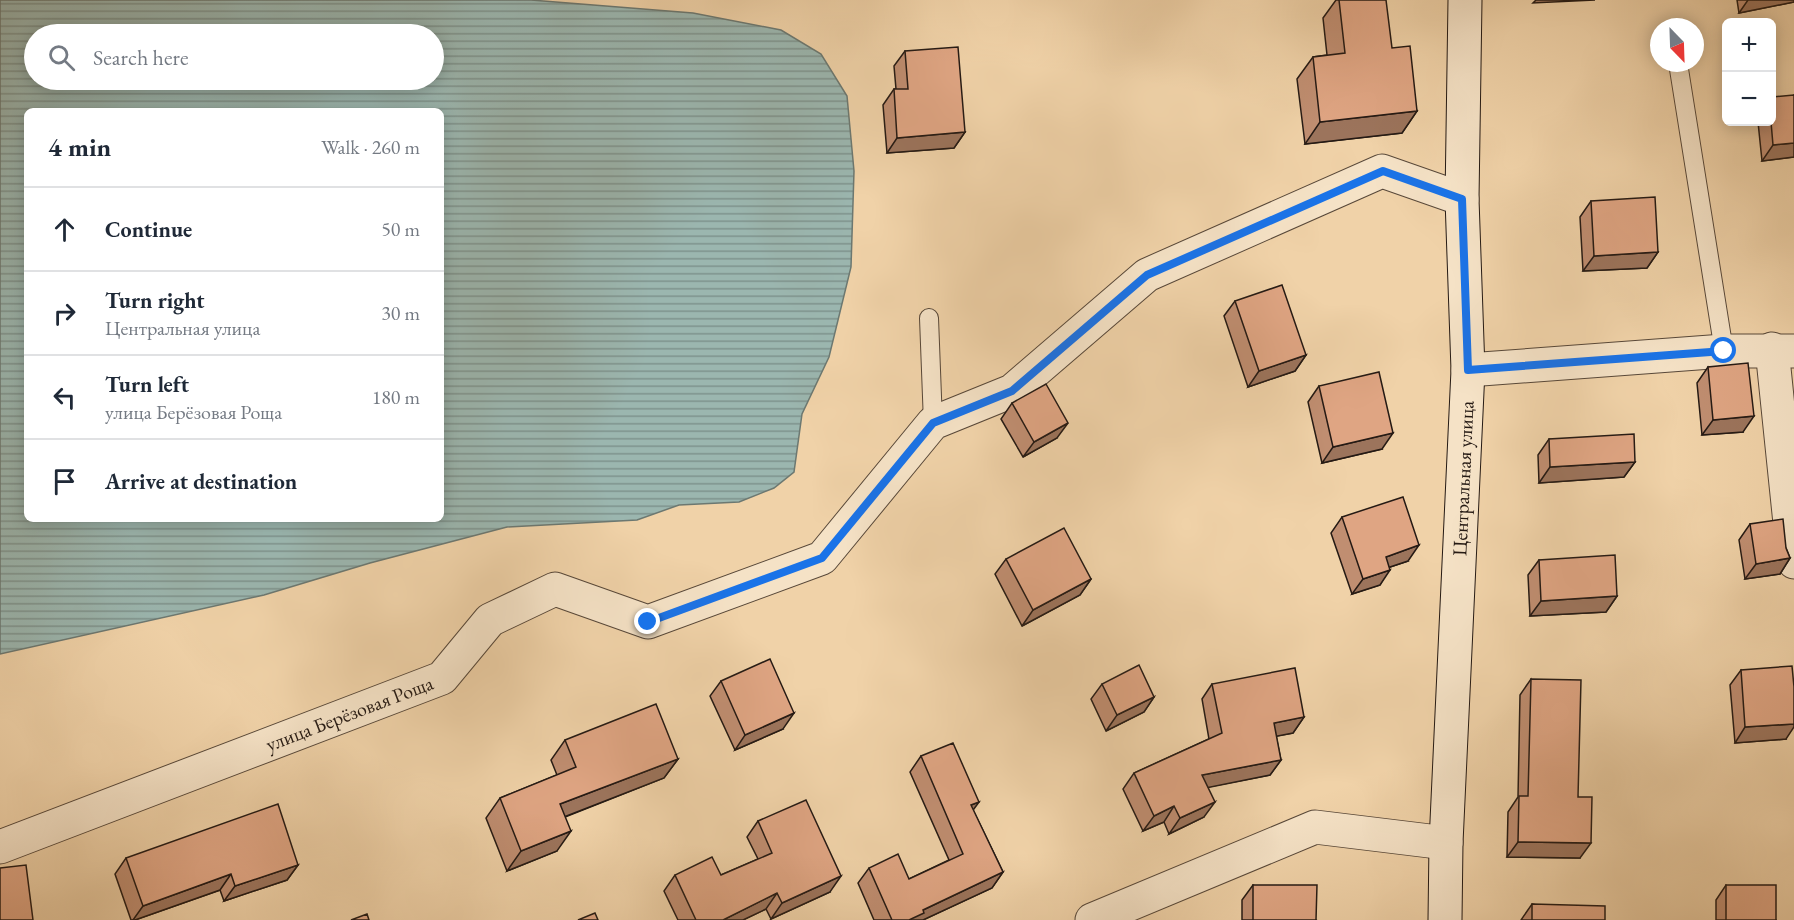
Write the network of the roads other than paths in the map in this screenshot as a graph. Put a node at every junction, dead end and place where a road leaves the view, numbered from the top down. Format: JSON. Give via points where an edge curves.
{"nodes":[{"id":1,"x":1465,"y":0,"type":"edge"},
{"id":2,"x":1679,"y":72,"type":"edge"},
{"id":3,"x":1462,"y":199,"type":"junction"},
{"id":4,"x":929,"y":318,"type":"dead end"},
{"id":5,"x":1783,"y":350,"type":"edge"},
{"id":6,"x":1724,"y":351,"type":"junction"},
{"id":7,"x":1468,"y":370,"type":"junction"},
{"id":8,"x":933,"y":423,"type":"junction"},
{"id":9,"x":1794,"y":562,"type":"edge"},
{"id":10,"x":1446,"y":843,"type":"junction"},
{"id":11,"x":0,"y":847,"type":"edge"},
{"id":12,"x":1092,"y":920,"type":"edge"},
{"id":13,"x":1445,"y":920,"type":"edge"}],
"edges":[{"from":1,"to":3,"type":"street","name":"Центральная улица"},
{"from":2,"to":6,"type":"lane"},
{"from":3,"to":7,"type":"street","name":"Центральная улица"},
{"from":3,"to":8,"type":"street","name":"улица Берёзовая Роща","via":[[1383,171],[1147,275],[1012,391]]},
{"from":4,"to":8,"type":"lane"},
{"from":5,"to":6,"type":"street"},
{"from":5,"to":9,"type":"street"},
{"from":6,"to":7,"type":"street"},
{"from":7,"to":10,"type":"street","name":"Центральная улица"},
{"from":8,"to":11,"type":"street","name":"улица Берёзовая Роща","via":[[822,558],[648,622],[555,589],[490,620],[442,678]]},
{"from":10,"to":12,"type":"street","via":[[1315,827]]},
{"from":10,"to":13,"type":"street","name":"Центральная улица"}]}
